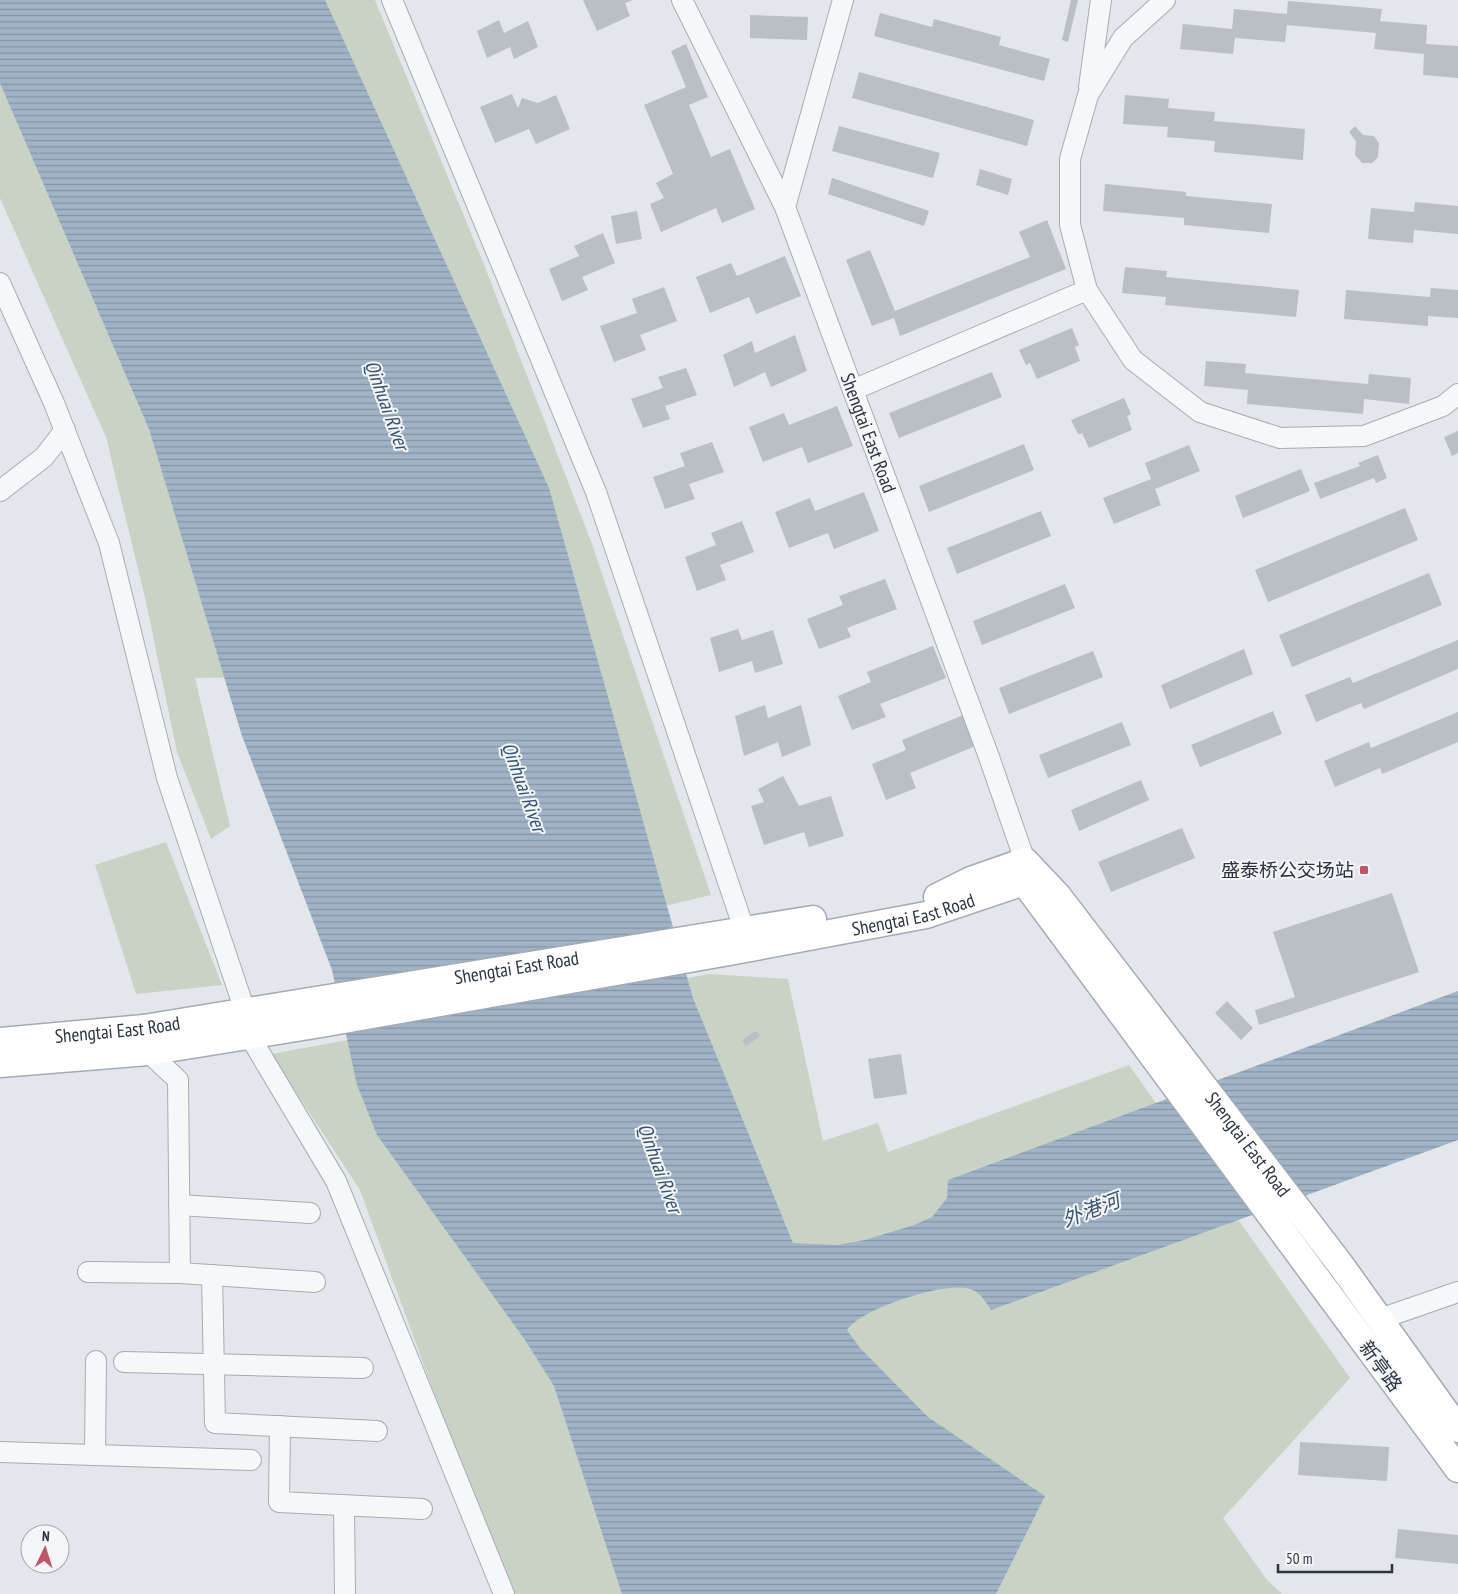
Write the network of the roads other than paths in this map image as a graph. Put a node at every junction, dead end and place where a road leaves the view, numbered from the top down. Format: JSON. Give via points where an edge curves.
{"nodes":[{"id":1,"x":392,"y":0,"type":"edge"},
{"id":2,"x":682,"y":0,"type":"edge"},
{"id":3,"x":843,"y":0,"type":"edge"},
{"id":4,"x":1102,"y":0,"type":"edge"},
{"id":5,"x":1165,"y":0,"type":"edge"},
{"id":6,"x":1088,"y":95,"type":"junction"},
{"id":7,"x":784,"y":207,"type":"junction"},
{"id":8,"x":0,"y":283,"type":"edge"},
{"id":9,"x":1087,"y":290,"type":"junction"},
{"id":10,"x":853,"y":390,"type":"junction"},
{"id":11,"x":1458,"y":394,"type":"edge"},
{"id":12,"x":65,"y":430,"type":"junction"},
{"id":13,"x":0,"y":491,"type":"edge"},
{"id":14,"x":1024,"y":871,"type":"junction"},
{"id":15,"x":735,"y":941,"type":"junction"},
{"id":16,"x":247,"y":1023,"type":"junction"},
{"id":17,"x":0,"y":1040,"type":"edge"},
{"id":18,"x":1161,"y":1049,"type":"junction"},
{"id":19,"x":148,"y":1052,"type":"junction"},
{"id":20,"x":0,"y":1064,"type":"edge"},
{"id":21,"x":179,"y":1205,"type":"junction"},
{"id":22,"x":310,"y":1213,"type":"dead end"},
{"id":23,"x":1305,"y":1262,"type":"joint"},
{"id":24,"x":1340,"y":1264,"type":"joint"},
{"id":25,"x":88,"y":1272,"type":"dead end"},
{"id":26,"x":180,"y":1273,"type":"junction"},
{"id":27,"x":212,"y":1275,"type":"junction"},
{"id":28,"x":314,"y":1282,"type":"dead end"},
{"id":29,"x":1458,"y":1292,"type":"edge"},
{"id":30,"x":1380,"y":1320,"type":"junction"},
{"id":31,"x":96,"y":1361,"type":"dead end"},
{"id":32,"x":124,"y":1362,"type":"dead end"},
{"id":33,"x":214,"y":1364,"type":"junction"},
{"id":34,"x":363,"y":1368,"type":"dead end"},
{"id":35,"x":280,"y":1426,"type":"junction"},
{"id":36,"x":1458,"y":1428,"type":"edge"},
{"id":37,"x":377,"y":1431,"type":"dead end"},
{"id":38,"x":0,"y":1452,"type":"edge"},
{"id":39,"x":95,"y":1455,"type":"junction"},
{"id":40,"x":251,"y":1460,"type":"dead end"},
{"id":41,"x":1458,"y":1469,"type":"edge"},
{"id":42,"x":344,"y":1505,"type":"junction"},
{"id":43,"x":422,"y":1509,"type":"dead end"},
{"id":44,"x":345,"y":1594,"type":"edge"},
{"id":45,"x":504,"y":1594,"type":"edge"}],
"edges":[{"from":1,"to":15,"type":"street","via":[[596,492]]},
{"from":2,"to":7,"type":"street","name":"Shengtai East Road"},
{"from":3,"to":7,"type":"street"},
{"from":4,"to":6,"type":"street"},
{"from":5,"to":6,"type":"street","via":[[1123,38]]},
{"from":6,"to":9,"type":"street","via":[[1070,159],[1070,225]]},
{"from":7,"to":10,"type":"street","name":"Shengtai East Road"},
{"from":8,"to":12,"type":"street"},
{"from":9,"to":10,"type":"street"},
{"from":9,"to":11,"type":"street","via":[[1133,360],[1155,378],[1200,412],[1280,438],[1364,436],[1443,406]]},
{"from":10,"to":14,"type":"street","name":"Shengtai East Road","via":[[989,757]]},
{"from":12,"to":13,"type":"street","via":[[44,457]]},
{"from":12,"to":16,"type":"street","via":[[109,543],[167,778]]},
{"from":14,"to":15,"type":"main road","name":"Shengtai East Road","via":[[926,915]]},
{"from":14,"to":18,"type":"main road","name":"Shengtai East Road"},
{"from":15,"to":16,"type":"main road","name":"Shengtai East Road"},
{"from":16,"to":17,"type":"main road","name":"Shengtai East Road"},
{"from":16,"to":19,"type":"main road","name":"Shengtai East Road"},
{"from":16,"to":45,"type":"street","via":[[336,1181]]},
{"from":18,"to":23,"type":"main road","name":"Shengtai East Road"},
{"from":18,"to":24,"type":"main road","name":"Shengtai East Road"},
{"from":19,"to":20,"type":"main road","name":"Shengtai East Road"},
{"from":19,"to":21,"type":"street","via":[[178,1080]]},
{"from":21,"to":22,"type":"street"},
{"from":21,"to":26,"type":"street"},
{"from":23,"to":41,"type":"main road","name":"新亭路"},
{"from":24,"to":30,"type":"main road","name":"新亭路"},
{"from":25,"to":26,"type":"street"},
{"from":26,"to":27,"type":"street"},
{"from":27,"to":28,"type":"street"},
{"from":27,"to":33,"type":"street"},
{"from":29,"to":30,"type":"street"},
{"from":30,"to":36,"type":"main road","name":"新亭路"},
{"from":31,"to":39,"type":"street"},
{"from":32,"to":33,"type":"street"},
{"from":33,"to":34,"type":"street"},
{"from":33,"to":35,"type":"street","via":[[216,1423]]},
{"from":35,"to":37,"type":"street"},
{"from":35,"to":42,"type":"street","via":[[279,1502]]},
{"from":38,"to":39,"type":"street"},
{"from":39,"to":40,"type":"street"},
{"from":42,"to":43,"type":"street"},
{"from":42,"to":44,"type":"street"}]}
